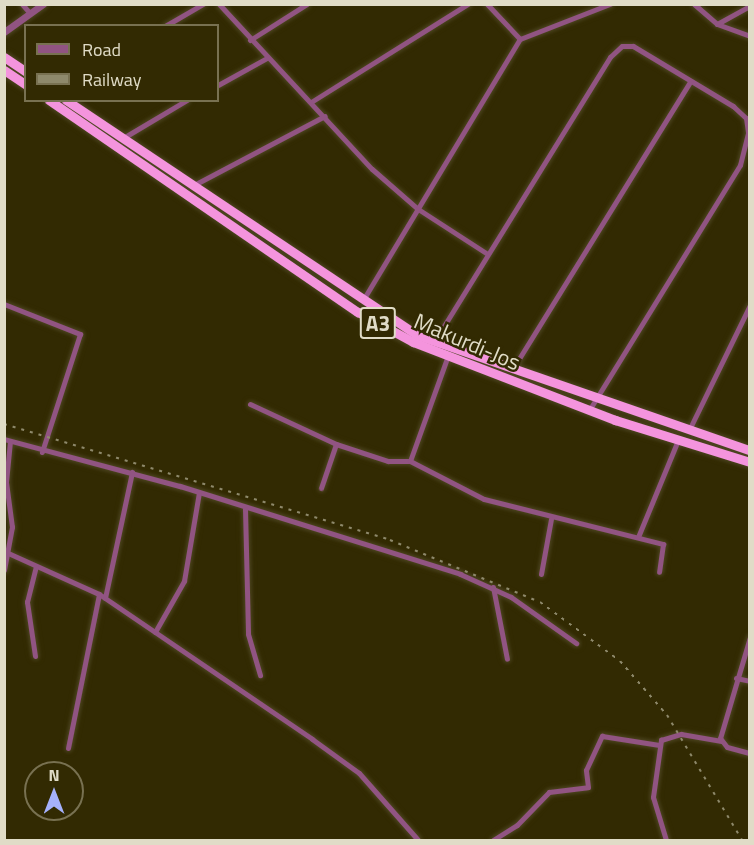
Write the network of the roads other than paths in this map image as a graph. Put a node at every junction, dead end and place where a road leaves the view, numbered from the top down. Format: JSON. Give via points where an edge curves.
{"nodes":[{"id":1,"x":22,"y":4,"type":"edge"},
{"id":2,"x":43,"y":4,"type":"edge"},
{"id":3,"x":203,"y":4,"type":"edge"},
{"id":4,"x":219,"y":4,"type":"edge"},
{"id":5,"x":307,"y":4,"type":"edge"},
{"id":6,"x":468,"y":4,"type":"edge"},
{"id":7,"x":487,"y":4,"type":"edge"},
{"id":8,"x":610,"y":4,"type":"edge"},
{"id":9,"x":694,"y":4,"type":"edge"},
{"id":10,"x":750,"y":6,"type":"edge"},
{"id":11,"x":29,"y":12,"type":"junction"},
{"id":12,"x":733,"y":16,"type":"junction"},
{"id":13,"x":168,"y":24,"type":"edge"},
{"id":14,"x":717,"y":24,"type":"junction"},
{"id":15,"x":730,"y":31,"type":"junction"},
{"id":16,"x":4,"y":32,"type":"edge"},
{"id":17,"x":750,"y":36,"type":"edge"},
{"id":18,"x":250,"y":39,"type":"junction"},
{"id":19,"x":520,"y":39,"type":"junction"},
{"id":20,"x":4,"y":57,"type":"edge"},
{"id":21,"x":267,"y":58,"type":"junction"},
{"id":22,"x":4,"y":70,"type":"edge"},
{"id":23,"x":24,"y":71,"type":"edge"},
{"id":24,"x":690,"y":82,"type":"junction"},
{"id":25,"x":24,"y":84,"type":"edge"},
{"id":26,"x":219,"y":84,"type":"edge"},
{"id":27,"x":52,"y":102,"type":"edge"},
{"id":28,"x":69,"y":102,"type":"edge"},
{"id":29,"x":184,"y":102,"type":"edge"},
{"id":30,"x":311,"y":102,"type":"junction"},
{"id":31,"x":325,"y":116,"type":"junction"},
{"id":32,"x":122,"y":139,"type":"junction"},
{"id":33,"x":191,"y":187,"type":"junction"},
{"id":34,"x":418,"y":209,"type":"junction"},
{"id":35,"x":486,"y":253,"type":"junction"},
{"id":36,"x":361,"y":303,"type":"junction"},
{"id":37,"x":4,"y":304,"type":"edge"},
{"id":38,"x":750,"y":304,"type":"edge"},
{"id":39,"x":434,"y":342,"type":"junction"},
{"id":40,"x":447,"y":358,"type":"junction"},
{"id":41,"x":511,"y":371,"type":"junction"},
{"id":42,"x":594,"y":399,"type":"junction"},
{"id":43,"x":250,"y":404,"type":"dead end"},
{"id":44,"x":589,"y":410,"type":"junction"},
{"id":45,"x":689,"y":431,"type":"junction"},
{"id":46,"x":7,"y":440,"type":"edge"},
{"id":47,"x":678,"y":440,"type":"junction"},
{"id":48,"x":336,"y":444,"type":"junction"},
{"id":49,"x":750,"y":450,"type":"edge"},
{"id":50,"x":42,"y":452,"type":"junction"},
{"id":51,"x":410,"y":461,"type":"junction"},
{"id":52,"x":750,"y":462,"type":"edge"},
{"id":53,"x":132,"y":472,"type":"junction"},
{"id":54,"x":321,"y":488,"type":"dead end"},
{"id":55,"x":199,"y":492,"type":"junction"},
{"id":56,"x":245,"y":509,"type":"junction"},
{"id":57,"x":551,"y":519,"type":"junction"},
{"id":58,"x":638,"y":537,"type":"junction"},
{"id":59,"x":8,"y":553,"type":"junction"},
{"id":60,"x":36,"y":566,"type":"junction"},
{"id":61,"x":4,"y":570,"type":"edge"},
{"id":62,"x":659,"y":572,"type":"dead end"},
{"id":63,"x":541,"y":574,"type":"dead end"},
{"id":64,"x":493,"y":587,"type":"junction"},
{"id":65,"x":99,"y":594,"type":"junction"},
{"id":66,"x":105,"y":598,"type":"junction"},
{"id":67,"x":155,"y":632,"type":"junction"},
{"id":68,"x":750,"y":637,"type":"edge"},
{"id":69,"x":576,"y":643,"type":"dead end"},
{"id":70,"x":35,"y":656,"type":"dead end"},
{"id":71,"x":507,"y":659,"type":"dead end"},
{"id":72,"x":260,"y":675,"type":"dead end"},
{"id":73,"x":736,"y":678,"type":"junction"},
{"id":74,"x":750,"y":681,"type":"edge"},
{"id":75,"x":721,"y":741,"type":"junction"},
{"id":76,"x":659,"y":745,"type":"junction"},
{"id":77,"x":68,"y":748,"type":"dead end"},
{"id":78,"x":750,"y":753,"type":"edge"},
{"id":79,"x":418,"y":840,"type":"edge"},
{"id":80,"x":493,"y":840,"type":"edge"},
{"id":81,"x":666,"y":840,"type":"edge"}],
"edges":[{"from":1,"to":11,"type":"street"},
{"from":2,"to":11,"type":"street"},
{"from":3,"to":13,"type":"street"},
{"from":4,"to":18,"type":"street"},
{"from":5,"to":18,"type":"street"},
{"from":6,"to":30,"type":"street"},
{"from":7,"to":19,"type":"street"},
{"from":8,"to":19,"type":"street"},
{"from":9,"to":14,"type":"street"},
{"from":10,"to":12,"type":"street"},
{"from":11,"to":16,"type":"street"},
{"from":12,"to":14,"type":"street"},
{"from":12,"to":15,"type":"street"},
{"from":14,"to":15,"type":"street"},
{"from":15,"to":17,"type":"street"},
{"from":18,"to":21,"type":"street"},
{"from":19,"to":34,"type":"street"},
{"from":20,"to":23,"type":"highway"},
{"from":21,"to":26,"type":"street"},
{"from":21,"to":30,"type":"street"},
{"from":22,"to":25,"type":"highway"},
{"from":24,"to":35,"type":"street","via":[[633,46],[616,50]]},
{"from":24,"to":41,"type":"street"},
{"from":24,"to":42,"type":"street","via":[[746,118],[740,165]]},
{"from":27,"to":40,"type":"highway","name":"Makurdi-Jos","number":"A3","via":[[358,312]]},
{"from":28,"to":32,"type":"highway","name":"Makurdi-Jos","number":"A3"},
{"from":29,"to":32,"type":"street"},
{"from":30,"to":31,"type":"street"},
{"from":31,"to":33,"type":"street"},
{"from":31,"to":34,"type":"street"},
{"from":32,"to":33,"type":"highway","name":"Makurdi-Jos","number":"A3"},
{"from":33,"to":36,"type":"highway","name":"Makurdi-Jos","number":"A3"},
{"from":34,"to":35,"type":"street"},
{"from":34,"to":36,"type":"street"},
{"from":35,"to":39,"type":"street"},
{"from":36,"to":39,"type":"highway","name":"Makurdi-Jos","number":"A3"},
{"from":37,"to":50,"type":"street","via":[[80,334]]},
{"from":38,"to":45,"type":"street"},
{"from":39,"to":41,"type":"highway","name":"Makurdi-Jos","number":"A3"},
{"from":40,"to":44,"type":"highway","name":"Makurdi-Jos","number":"A3"},
{"from":40,"to":51,"type":"street"},
{"from":41,"to":42,"type":"highway","name":"Makurdi-Jos","number":"A3"},
{"from":42,"to":44,"type":"street"},
{"from":42,"to":45,"type":"highway","name":"Makurdi-Jos","number":"A3"},
{"from":43,"to":48,"type":"street"},
{"from":44,"to":47,"type":"highway","name":"Makurdi-Jos","number":"A3"},
{"from":45,"to":49,"type":"highway","name":"Makurdi-Jos","number":"A3"},
{"from":46,"to":50,"type":"street"},
{"from":46,"to":59,"type":"street"},
{"from":47,"to":52,"type":"highway","name":"Makurdi-Jos","number":"A3"},
{"from":47,"to":58,"type":"street"},
{"from":48,"to":51,"type":"street","via":[[388,460]]},
{"from":48,"to":54,"type":"street"},
{"from":50,"to":53,"type":"street"},
{"from":51,"to":57,"type":"street","via":[[484,499]]},
{"from":53,"to":55,"type":"street"},
{"from":53,"to":66,"type":"street"},
{"from":55,"to":56,"type":"street"},
{"from":55,"to":67,"type":"street","via":[[184,581]]},
{"from":56,"to":64,"type":"street"},
{"from":56,"to":72,"type":"street","via":[[248,634]]},
{"from":57,"to":58,"type":"street"},
{"from":57,"to":63,"type":"street"},
{"from":58,"to":62,"type":"street","via":[[664,545]]},
{"from":59,"to":60,"type":"street"},
{"from":59,"to":61,"type":"street"},
{"from":60,"to":65,"type":"street"},
{"from":60,"to":70,"type":"street","via":[[27,602]]},
{"from":64,"to":69,"type":"street"},
{"from":64,"to":71,"type":"street"},
{"from":65,"to":66,"type":"street"},
{"from":65,"to":77,"type":"street"},
{"from":66,"to":67,"type":"street"},
{"from":67,"to":79,"type":"street","via":[[359,773]]},
{"from":68,"to":73,"type":"street"},
{"from":73,"to":74,"type":"street"},
{"from":73,"to":75,"type":"street"},
{"from":75,"to":76,"type":"street","via":[[681,734],[665,737]]},
{"from":75,"to":78,"type":"street"},
{"from":76,"to":80,"type":"street","via":[[602,736],[586,770],[588,787],[549,792],[517,825]]},
{"from":76,"to":81,"type":"street","via":[[653,797]]}]}
